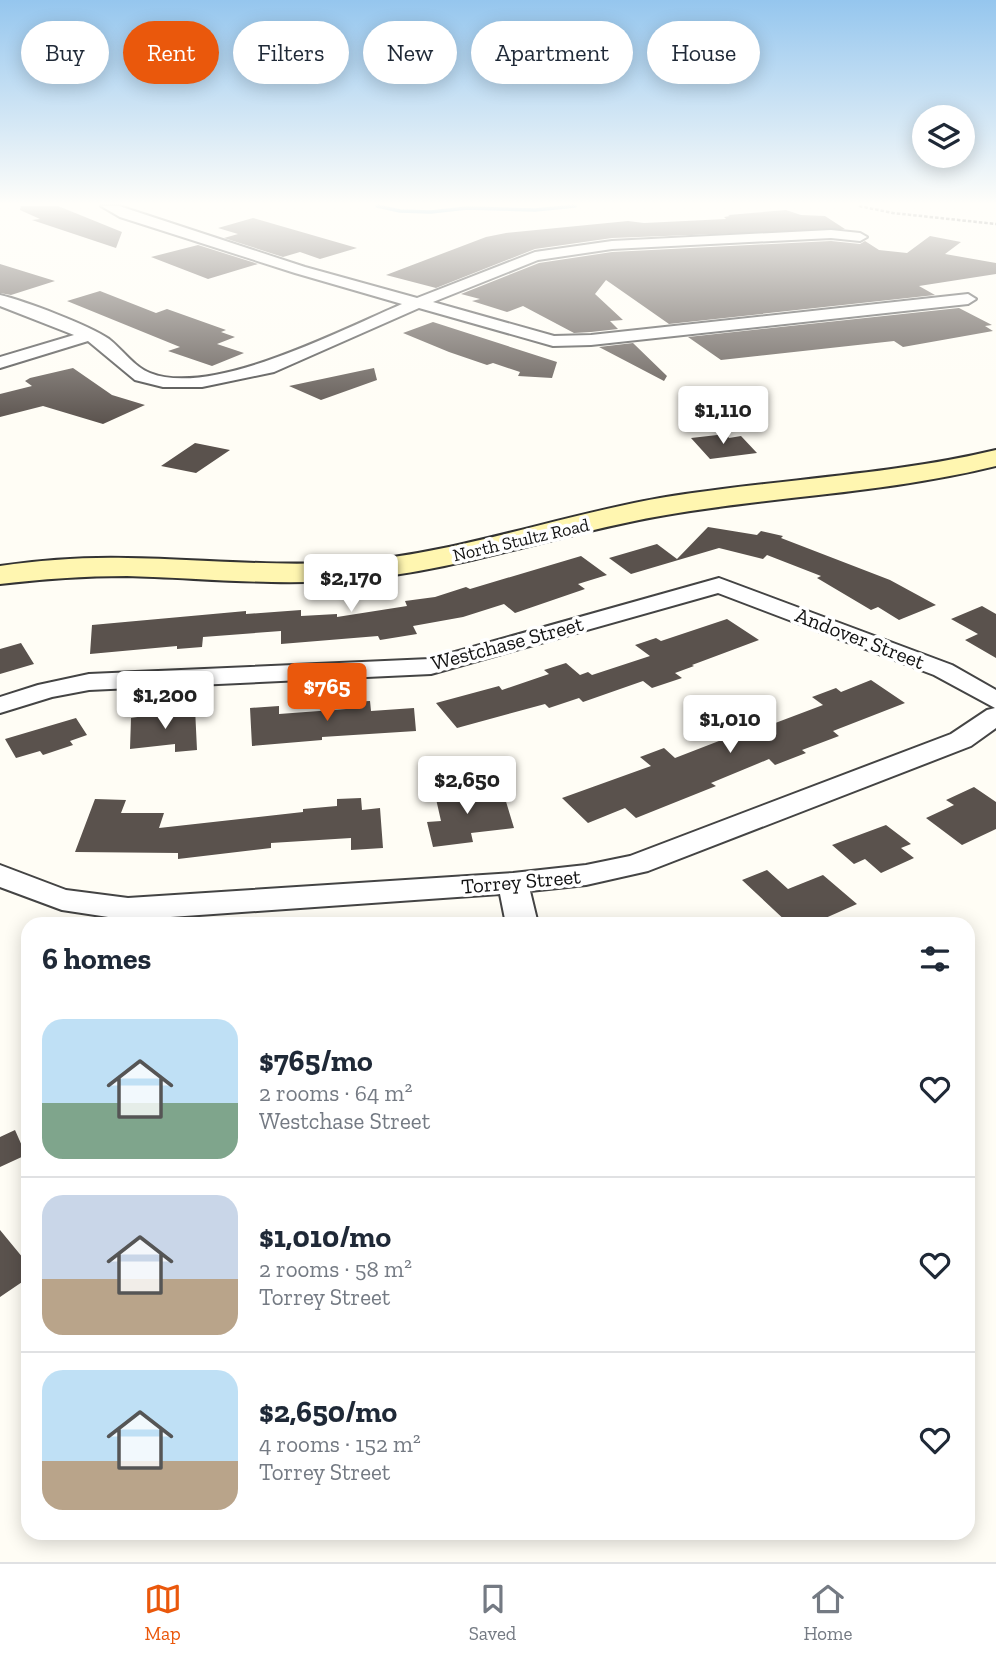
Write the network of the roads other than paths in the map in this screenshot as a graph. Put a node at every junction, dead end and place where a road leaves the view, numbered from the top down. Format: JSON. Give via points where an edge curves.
{"nodes":[{"id":1,"x":334,"y":279,"type":"edge"},
{"id":2,"x":476,"y":279,"type":"edge"},
{"id":3,"x":968,"y":299,"type":"dead end"},
{"id":4,"x":0,"y":300,"type":"edge"},
{"id":5,"x":415,"y":304,"type":"junction"},
{"id":6,"x":90,"y":335,"type":"junction"},
{"id":7,"x":0,"y":363,"type":"edge"},
{"id":8,"x":996,"y":458,"type":"edge"},
{"id":9,"x":0,"y":575,"type":"edge"},
{"id":10,"x":719,"y":585,"type":"joint"},
{"id":11,"x":996,"y":701,"type":"edge"},
{"id":12,"x":0,"y":705,"type":"edge"},
{"id":13,"x":996,"y":716,"type":"edge"},
{"id":14,"x":9,"y":880,"type":"edge"},
{"id":15,"x":513,"y":883,"type":"junction"},
{"id":16,"x":96,"y":916,"type":"edge"},
{"id":17,"x":520,"y":917,"type":"edge"}],
"edges":[{"from":1,"to":5,"type":"street"},
{"from":2,"to":5,"type":"street"},
{"from":3,"to":5,"type":"street","via":[[566,342]]},
{"from":4,"to":6,"type":"street"},
{"from":5,"to":6,"type":"street","via":[[268,368],[202,382],[163,382],[141,376]]},
{"from":6,"to":7,"type":"street"},
{"from":8,"to":9,"type":"street","name":"North Stultz Road","via":[[886,479],[664,507],[442,558],[352,571],[262,574],[92,566]]},
{"from":10,"to":11,"type":"street","name":"Andover Street","via":[[943,670]]},
{"from":10,"to":12,"type":"street","name":"Westchase Street","via":[[431,666],[89,682]]},
{"from":13,"to":15,"type":"street","name":"Torrey Street","via":[[961,740],[637,864]]},
{"from":14,"to":16,"type":"street","name":"Torrey Street"},
{"from":15,"to":16,"type":"street","name":"Torrey Street","via":[[128,909]]},
{"from":15,"to":17,"type":"street"}]}
